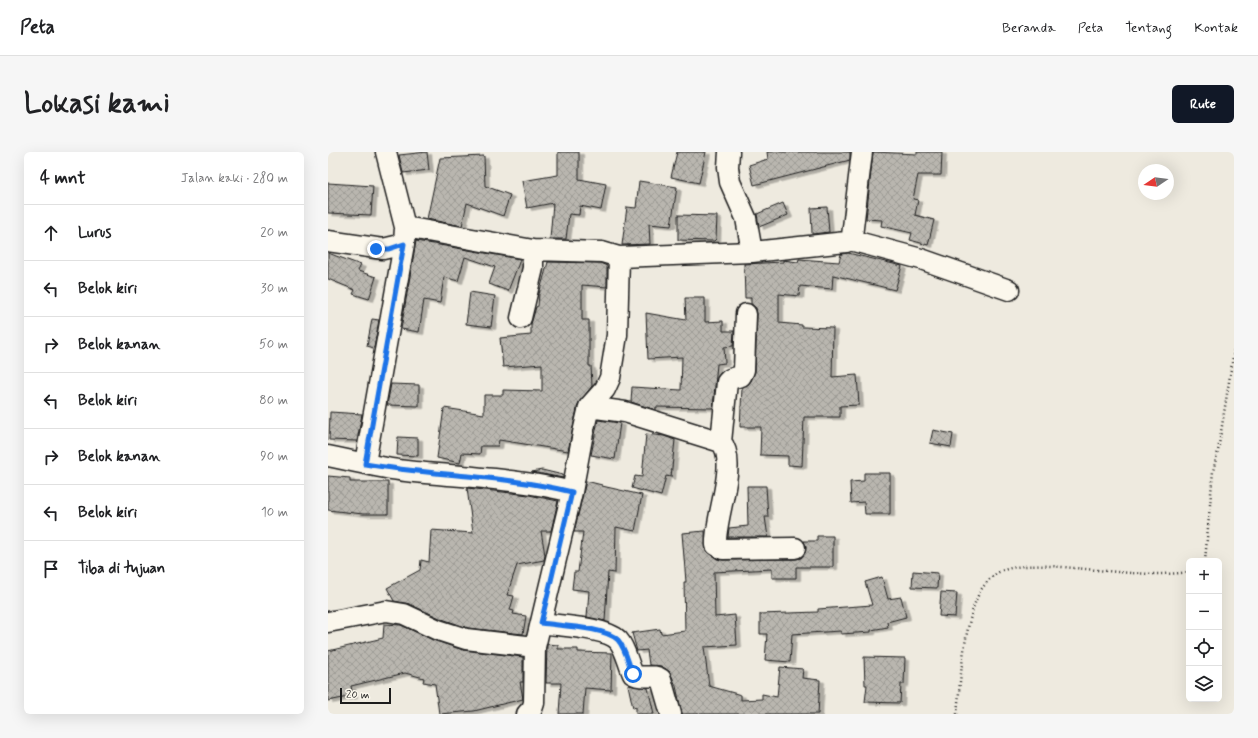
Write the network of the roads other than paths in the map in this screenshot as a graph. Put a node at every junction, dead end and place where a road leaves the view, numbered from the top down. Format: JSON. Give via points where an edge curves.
{"nodes":[{"id":1,"x":386,"y":152,"type":"edge"},
{"id":2,"x":729,"y":152,"type":"edge"},
{"id":3,"x":862,"y":152,"type":"edge"},
{"id":4,"x":404,"y":236,"type":"junction"},
{"id":5,"x":850,"y":240,"type":"junction"},
{"id":6,"x":328,"y":241,"type":"edge"},
{"id":7,"x":533,"y":250,"type":"junction"},
{"id":8,"x":752,"y":252,"type":"junction"},
{"id":9,"x":619,"y":257,"type":"junction"},
{"id":10,"x":1009,"y":290,"type":"dead end"},
{"id":11,"x":746,"y":314,"type":"dead end"},
{"id":12,"x":521,"y":318,"type":"dead end"},
{"id":13,"x":589,"y":407,"type":"junction"},
{"id":14,"x":721,"y":442,"type":"junction"},
{"id":15,"x":328,"y":456,"type":"edge"},
{"id":16,"x":365,"y":464,"type":"junction"},
{"id":17,"x":572,"y":492,"type":"junction"},
{"id":18,"x":795,"y":548,"type":"dead end"},
{"id":19,"x":328,"y":622,"type":"edge"},
{"id":20,"x":541,"y":623,"type":"junction"},
{"id":21,"x":535,"y":647,"type":"junction"},
{"id":22,"x":527,"y":714,"type":"edge"},
{"id":23,"x":671,"y":714,"type":"edge"}],
"edges":[{"from":1,"to":4,"type":"street"},
{"from":2,"to":8,"type":"street","via":[[730,182],[746,218]]},
{"from":3,"to":5,"type":"street"},
{"from":4,"to":6,"type":"street","via":[[383,249]]},
{"from":4,"to":7,"type":"street"},
{"from":4,"to":16,"type":"street"},
{"from":5,"to":8,"type":"street","via":[[843,243]]},
{"from":5,"to":10,"type":"street","via":[[921,259]]},
{"from":7,"to":9,"type":"street","via":[[602,252]]},
{"from":7,"to":12,"type":"street","via":[[532,268]]},
{"from":8,"to":9,"type":"street"},
{"from":9,"to":13,"type":"street","via":[[617,335],[610,378],[605,389]]},
{"from":11,"to":14,"type":"street","via":[[744,370],[742,376],[727,382]]},
{"from":13,"to":14,"type":"street","via":[[625,412]]},
{"from":13,"to":17,"type":"street"},
{"from":14,"to":18,"type":"street","via":[[726,453],[727,478],[716,545],[722,549]]},
{"from":15,"to":16,"type":"street"},
{"from":16,"to":17,"type":"street","via":[[405,471],[467,475]]},
{"from":17,"to":20,"type":"street"},
{"from":19,"to":21,"type":"street","via":[[386,611],[404,614],[438,630],[466,639]]},
{"from":20,"to":21,"type":"street"},
{"from":20,"to":23,"type":"street","via":[[611,635],[622,647],[633,674],[662,679]]},
{"from":21,"to":22,"type":"street","via":[[534,703]]}]}
